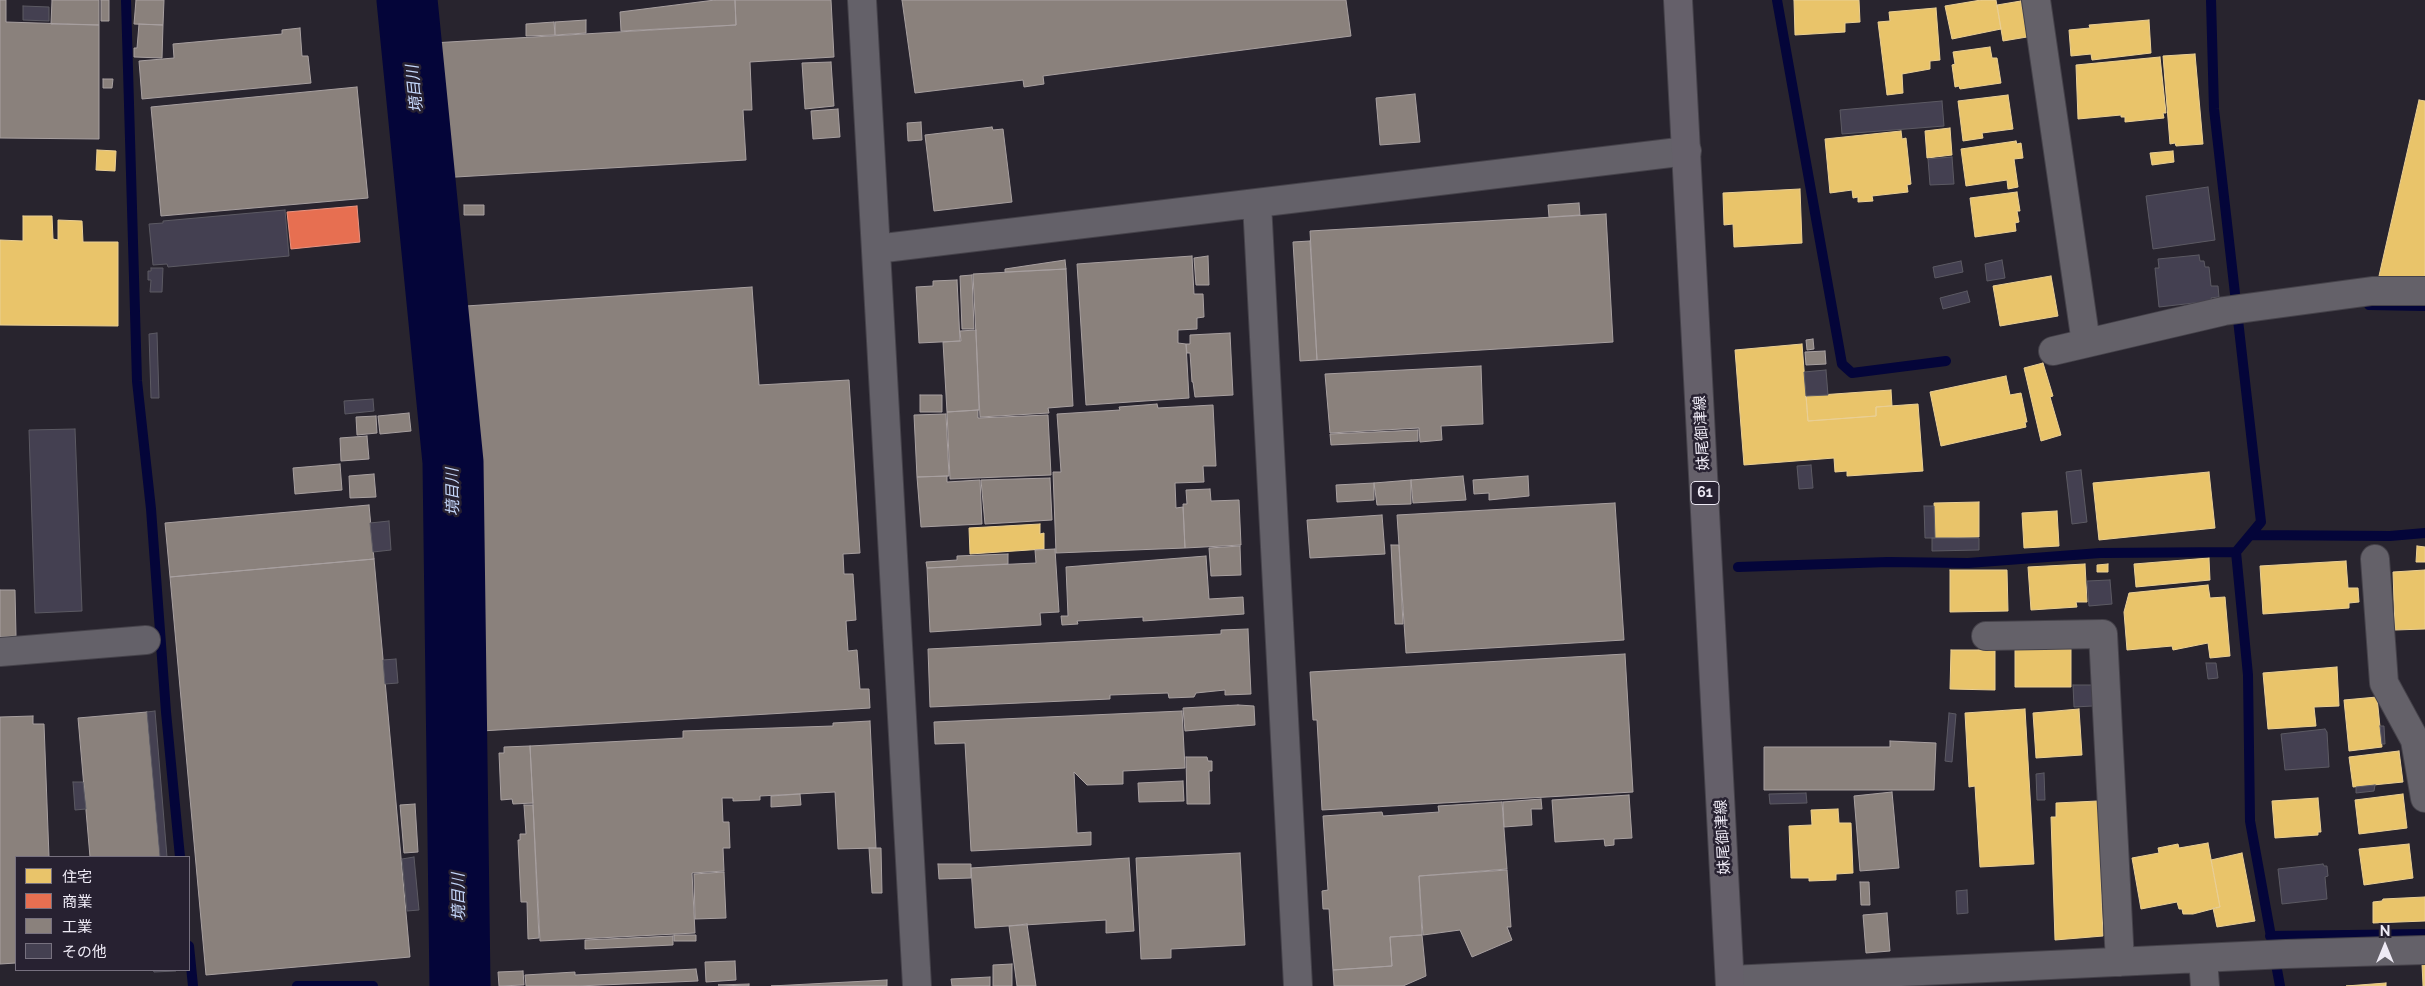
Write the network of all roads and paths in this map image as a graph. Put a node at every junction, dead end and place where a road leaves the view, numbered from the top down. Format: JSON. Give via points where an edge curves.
{"nodes":[{"id":1,"x":862,"y":0,"type":"edge"},
{"id":2,"x":1678,"y":0,"type":"edge"},
{"id":3,"x":2036,"y":0,"type":"edge"},
{"id":4,"x":1687,"y":151,"type":"junction"},
{"id":5,"x":1257,"y":203,"type":"junction"},
{"id":6,"x":876,"y":249,"type":"junction"},
{"id":7,"x":2425,"y":291,"type":"edge"},
{"id":8,"x":2086,"y":343,"type":"junction"},
{"id":9,"x":2053,"y":351,"type":"dead end"},
{"id":10,"x":2375,"y":559,"type":"dead end"},
{"id":11,"x":1986,"y":636,"type":"dead end"},
{"id":12,"x":146,"y":640,"type":"dead end"},
{"id":13,"x":0,"y":652,"type":"edge"},
{"id":14,"x":2425,"y":798,"type":"edge"},
{"id":15,"x":2425,"y":950,"type":"edge"},
{"id":16,"x":2203,"y":958,"type":"junction"},
{"id":17,"x":2120,"y":962,"type":"junction"},
{"id":18,"x":1730,"y":983,"type":"edge"},
{"id":19,"x":917,"y":986,"type":"edge"},
{"id":20,"x":1298,"y":986,"type":"edge"},
{"id":21,"x":2205,"y":986,"type":"edge"}],
"edges":[{"from":1,"to":6,"type":"street"},
{"from":2,"to":4,"type":"main road","name":"妹尾御津線","number":"61"},
{"from":3,"to":8,"type":"street"},
{"from":4,"to":5,"type":"street"},
{"from":4,"to":18,"type":"main road","name":"妹尾御津線","number":"61"},
{"from":5,"to":6,"type":"street"},
{"from":5,"to":20,"type":"street"},
{"from":6,"to":19,"type":"street"},
{"from":7,"to":8,"type":"street","via":[[2372,291],[2235,309]]},
{"from":8,"to":9,"type":"street"},
{"from":10,"to":14,"type":"street","via":[[2384,683],[2416,740]]},
{"from":11,"to":17,"type":"street","via":[[2103,634]]},
{"from":12,"to":13,"type":"street"},
{"from":15,"to":16,"type":"street"},
{"from":16,"to":17,"type":"street"},
{"from":16,"to":21,"type":"street"},
{"from":17,"to":18,"type":"street"}]}
